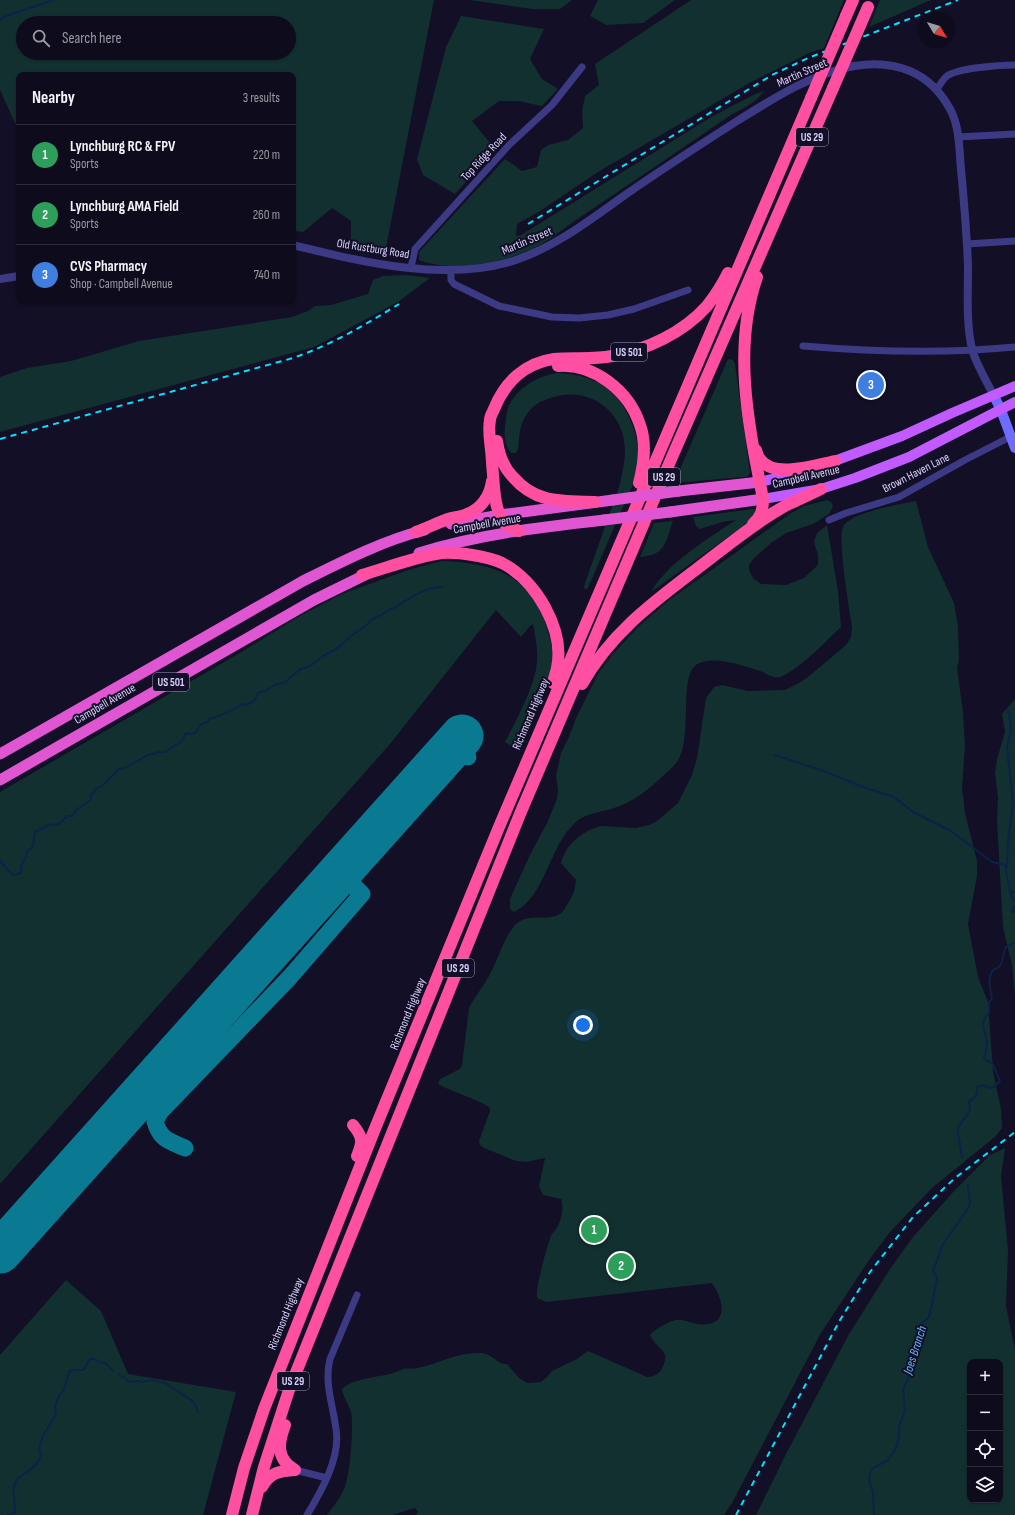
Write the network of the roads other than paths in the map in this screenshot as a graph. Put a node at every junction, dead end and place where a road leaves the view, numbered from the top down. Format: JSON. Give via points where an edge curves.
{"nodes":[{"id":1,"x":853,"y":0,"type":"edge"},
{"id":2,"x":869,"y":3,"type":"edge"},
{"id":3,"x":1015,"y":65,"type":"edge"},
{"id":4,"x":582,"y":67,"type":"dead end"},
{"id":5,"x":937,"y":89,"type":"junction"},
{"id":6,"x":1015,"y":134,"type":"edge"},
{"id":7,"x":958,"y":137,"type":"junction"},
{"id":8,"x":791,"y":186,"type":"junction"},
{"id":9,"x":770,"y":192,"type":"junction"},
{"id":10,"x":1015,"y":241,"type":"edge"},
{"id":11,"x":967,"y":244,"type":"junction"},
{"id":12,"x":296,"y":246,"type":"edge"},
{"id":13,"x":411,"y":267,"type":"junction"},
{"id":14,"x":451,"y":270,"type":"junction"},
{"id":15,"x":16,"y":276,"type":"edge"},
{"id":16,"x":0,"y":279,"type":"edge"},
{"id":17,"x":688,"y":290,"type":"dead end"},
{"id":18,"x":803,"y":346,"type":"dead end"},
{"id":19,"x":1015,"y":347,"type":"edge"},
{"id":20,"x":972,"y":351,"type":"junction"},
{"id":21,"x":1015,"y":386,"type":"edge"},
{"id":22,"x":994,"y":396,"type":"junction"},
{"id":23,"x":1015,"y":402,"type":"edge"},
{"id":24,"x":1001,"y":410,"type":"junction"},
{"id":25,"x":1010,"y":437,"type":"junction"},
{"id":26,"x":752,"y":443,"type":"junction"},
{"id":27,"x":1015,"y":448,"type":"edge"},
{"id":28,"x":835,"y":461,"type":"junction"},
{"id":29,"x":492,"y":472,"type":"junction"},
{"id":30,"x":760,"y":482,"type":"junction"},
{"id":31,"x":821,"y":489,"type":"junction"},
{"id":32,"x":763,"y":499,"type":"junction"},
{"id":33,"x":595,"y":502,"type":"junction"},
{"id":34,"x":500,"y":515,"type":"junction"},
{"id":35,"x":829,"y":520,"type":"dead end"},
{"id":36,"x":626,"y":529,"type":"junction"},
{"id":37,"x":519,"y":531,"type":"junction"},
{"id":38,"x":416,"y":532,"type":"junction"},
{"id":39,"x":720,"y":552,"type":"junction"},
{"id":40,"x":362,"y":575,"type":"junction"},
{"id":41,"x":540,"y":728,"type":"junction"},
{"id":42,"x":0,"y":754,"type":"edge"},
{"id":43,"x":539,"y":769,"type":"junction"},
{"id":44,"x":0,"y":780,"type":"edge"},
{"id":45,"x":386,"y":1106,"type":"junction"},
{"id":46,"x":345,"y":1250,"type":"junction"},
{"id":47,"x":357,"y":1295,"type":"dead end"},
{"id":48,"x":301,"y":1315,"type":"junction"},
{"id":49,"x":295,"y":1470,"type":"junction"},
{"id":50,"x":327,"y":1478,"type":"junction"},
{"id":51,"x":232,"y":1515,"type":"edge"},
{"id":52,"x":252,"y":1515,"type":"edge"},
{"id":53,"x":307,"y":1515,"type":"edge"}],
"edges":[{"from":1,"to":9,"type":"highway","number":"US 29","bridge":true},
{"from":2,"to":8,"type":"highway","number":"US 29","bridge":true},
{"from":3,"to":5,"type":"street","via":[[956,72],[947,76]]},
{"from":4,"to":13,"type":"street","name":"Top Ridge Road","via":[[552,105],[509,145],[415,249]]},
{"from":5,"to":7,"type":"street","name":"Martin Street","via":[[952,112]]},
{"from":5,"to":14,"type":"street","name":"Martin Street","via":[[914,73],[890,65],[877,63],[831,72],[785,92],[661,169],[565,237],[538,252],[498,265]]},
{"from":6,"to":7,"type":"street"},
{"from":7,"to":11,"type":"street","name":"Martin Street"},
{"from":8,"to":26,"type":"highway","via":[[756,279],[747,316],[746,397]]},
{"from":8,"to":43,"type":"highway","number":"US 29"},
{"from":9,"to":29,"type":"highway","number":"US 501","via":[[718,291],[706,307],[690,321],[653,344],[634,351],[611,357],[539,362],[507,385],[498,398],[490,420]]},
{"from":9,"to":36,"type":"highway","number":"US 29"},
{"from":10,"to":11,"type":"street"},
{"from":11,"to":20,"type":"street","name":"Martin Street"},
{"from":12,"to":13,"type":"street","name":"Old Rustburg Road","via":[[349,258]]},
{"from":13,"to":14,"type":"street","name":"Old Rustburg Road"},
{"from":14,"to":17,"type":"street","via":[[451,280],[454,284],[499,306],[552,317],[608,316]]},
{"from":15,"to":16,"type":"street"},
{"from":18,"to":20,"type":"street","via":[[900,352]]},
{"from":19,"to":20,"type":"street"},
{"from":20,"to":22,"type":"street"},
{"from":21,"to":22,"type":"main road","name":"Campbell Avenue"},
{"from":22,"to":24,"type":"main road"},
{"from":22,"to":28,"type":"main road","name":"Campbell Avenue","via":[[902,436]]},
{"from":23,"to":24,"type":"main road","name":"Campbell Avenue"},
{"from":24,"to":25,"type":"main road"},
{"from":24,"to":31,"type":"main road","name":"Campbell Avenue","via":[[910,457]]},
{"from":25,"to":27,"type":"main road"},
{"from":25,"to":35,"type":"street","name":"Brown Haven Lane","via":[[899,497]]},
{"from":26,"to":28,"type":"highway","via":[[760,460],[781,470]]},
{"from":26,"to":30,"type":"highway"},
{"from":28,"to":30,"type":"main road","name":"Campbell Avenue"},
{"from":29,"to":34,"type":"highway"},
{"from":29,"to":38,"type":"highway","number":"US 501","via":[[491,490],[476,510]]},
{"from":30,"to":32,"type":"highway"},
{"from":30,"to":33,"type":"highway","name":"Campbell Avenue","bridge":true},
{"from":31,"to":32,"type":"main road","name":"Campbell Avenue"},
{"from":31,"to":39,"type":"highway","via":[[785,507]]},
{"from":32,"to":37,"type":"highway","name":"Campbell Avenue","number":"US 501","bridge":true},
{"from":32,"to":39,"type":"highway","via":[[761,516]]},
{"from":33,"to":34,"type":"highway","name":"Campbell Avenue"},
{"from":33,"to":36,"type":"highway","via":[[556,500],[536,495],[517,482],[506,469],[498,453],[496,431],[505,399],[518,384],[533,373],[560,366],[585,369],[605,378],[632,408],[644,442],[644,463]]},
{"from":34,"to":37,"type":"highway","via":[[506,524]]},
{"from":34,"to":38,"type":"highway","name":"Campbell Avenue"},
{"from":36,"to":41,"type":"highway","name":"Richmond Highway","number":"US 29"},
{"from":37,"to":40,"type":"highway","name":"Campbell Avenue","number":"US 501","via":[[441,546]]},
{"from":38,"to":42,"type":"highway","name":"Campbell Avenue","number":"US 501","via":[[389,541],[303,580]]},
{"from":39,"to":43,"type":"highway","via":[[650,605],[612,642],[591,670]]},
{"from":40,"to":41,"type":"highway","via":[[442,553],[483,557],[502,563],[520,576],[543,604],[556,635],[558,650],[558,667],[544,704]]},
{"from":40,"to":44,"type":"highway","name":"Campbell Avenue","number":"US 501"},
{"from":41,"to":45,"type":"highway","name":"Richmond Highway","number":"US 29"},
{"from":43,"to":46,"type":"highway","number":"US 29"},
{"from":45,"to":48,"type":"highway","name":"Richmond Highway","number":"US 29"},
{"from":45,"to":48,"type":"highway","via":[[372,1122],[353,1125],[361,1136],[359,1153],[302,1299]]},
{"from":46,"to":49,"type":"highway","via":[[344,1265],[282,1435],[280,1449],[283,1460]]},
{"from":46,"to":52,"type":"highway","number":"US 29","via":[[278,1422]]},
{"from":47,"to":50,"type":"street","via":[[328,1368],[337,1440]]},
{"from":48,"to":51,"type":"highway","name":"Richmond Highway","number":"US 29","via":[[252,1440]]},
{"from":49,"to":50,"type":"street"},
{"from":49,"to":52,"type":"highway","via":[[276,1472],[267,1479],[258,1495]]},
{"from":50,"to":53,"type":"street"}]}
